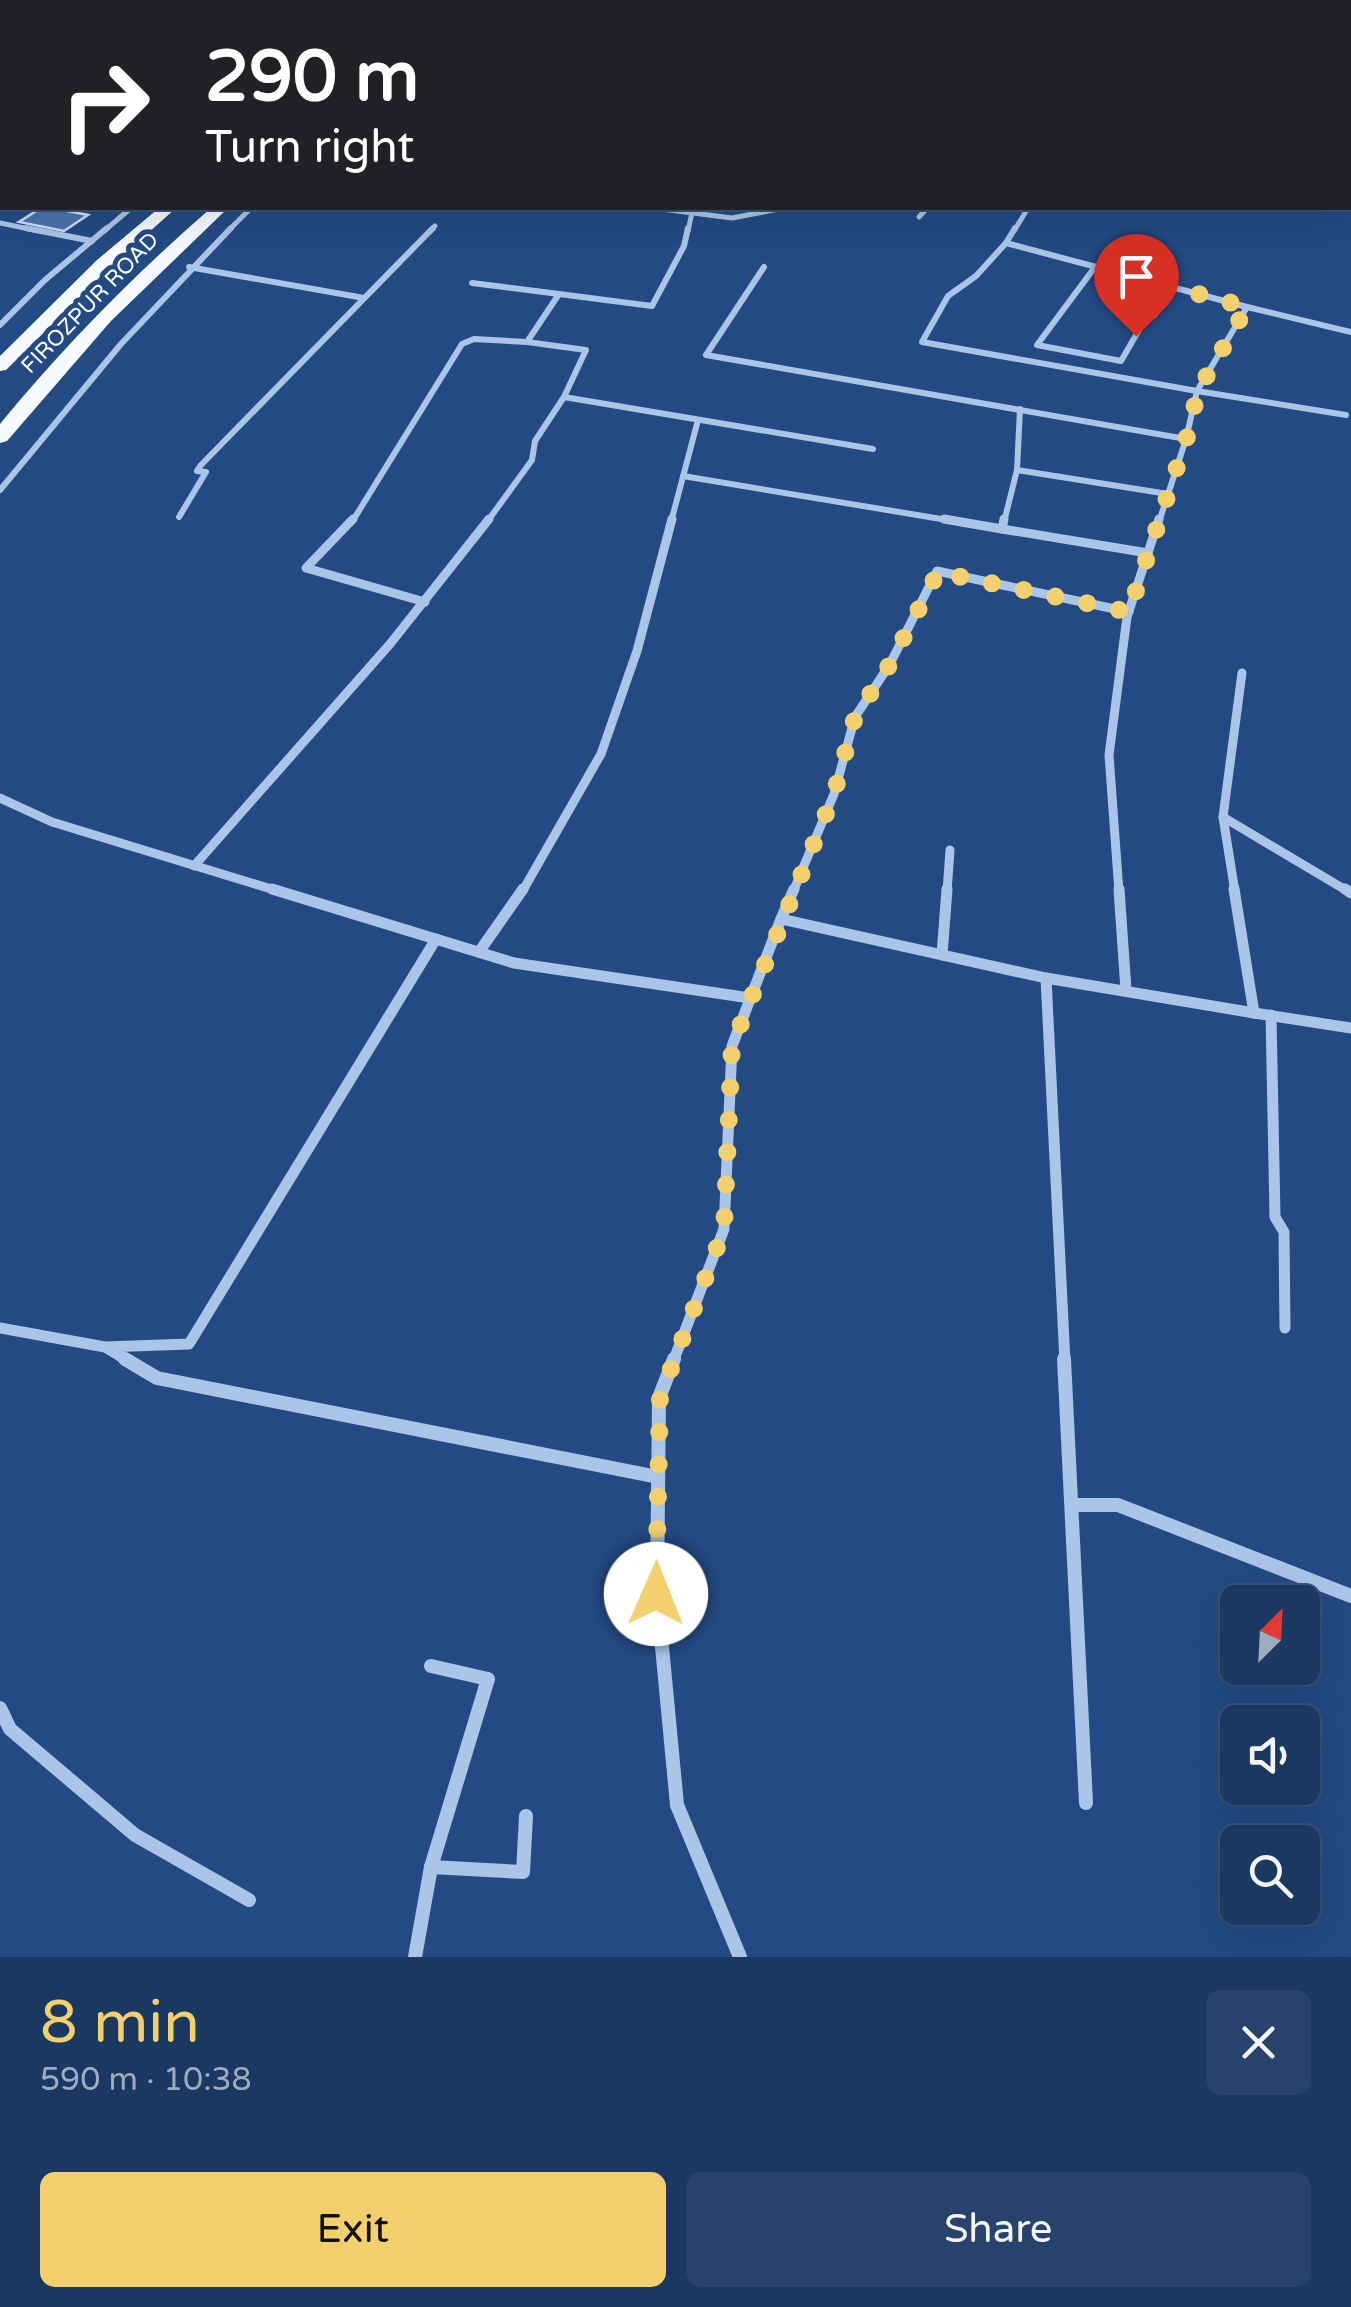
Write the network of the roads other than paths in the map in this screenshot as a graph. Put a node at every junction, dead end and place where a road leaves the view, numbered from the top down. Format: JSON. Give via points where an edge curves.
{"nodes":[{"id":1,"x":129,"y":210,"type":"edge"},
{"id":2,"x":166,"y":210,"type":"edge"},
{"id":3,"x":218,"y":210,"type":"edge"},
{"id":4,"x":249,"y":210,"type":"edge"},
{"id":5,"x":774,"y":210,"type":"edge"},
{"id":6,"x":924,"y":210,"type":"edge"},
{"id":7,"x":1027,"y":210,"type":"edge"},
{"id":8,"x":691,"y":211,"type":"edge"},
{"id":9,"x":918,"y":217,"type":"dead end"},
{"id":10,"x":0,"y":223,"type":"edge"},
{"id":11,"x":436,"y":226,"type":"dead end"},
{"id":12,"x":92,"y":240,"type":"junction"},
{"id":13,"x":1006,"y":243,"type":"junction"},
{"id":14,"x":1095,"y":266,"type":"junction"},
{"id":15,"x":764,"y":267,"type":"dead end"},
{"id":16,"x":189,"y":268,"type":"junction"},
{"id":17,"x":472,"y":282,"type":"dead end"},
{"id":18,"x":1165,"y":285,"type":"junction"},
{"id":19,"x":559,"y":294,"type":"junction"},
{"id":20,"x":364,"y":298,"type":"junction"},
{"id":21,"x":1247,"y":307,"type":"junction"},
{"id":22,"x":0,"y":325,"type":"edge"},
{"id":23,"x":1351,"y":332,"type":"edge"},
{"id":24,"x":527,"y":342,"type":"junction"},
{"id":25,"x":0,"y":366,"type":"edge"},
{"id":26,"x":0,"y":377,"type":"edge"},
{"id":27,"x":44,"y":381,"type":"junction"},
{"id":28,"x":1198,"y":391,"type":"junction"},
{"id":29,"x":564,"y":398,"type":"junction"},
{"id":30,"x":1020,"y":409,"type":"junction"},
{"id":31,"x":1346,"y":415,"type":"dead end"},
{"id":32,"x":698,"y":420,"type":"junction"},
{"id":33,"x":0,"y":437,"type":"edge"},
{"id":34,"x":1186,"y":439,"type":"junction"},
{"id":35,"x":873,"y":449,"type":"dead end"},
{"id":36,"x":1017,"y":470,"type":"junction"},
{"id":37,"x":684,"y":476,"type":"junction"},
{"id":38,"x":0,"y":490,"type":"edge"},
{"id":39,"x":1168,"y":494,"type":"junction"},
{"id":40,"x":179,"y":518,"type":"dead end"},
{"id":41,"x":1002,"y":529,"type":"junction"},
{"id":42,"x":1148,"y":553,"type":"junction"},
{"id":43,"x":425,"y":602,"type":"junction"},
{"id":44,"x":1129,"y":612,"type":"junction"},
{"id":45,"x":1242,"y":674,"type":"dead end"},
{"id":46,"x":0,"y":798,"type":"edge"},
{"id":47,"x":1223,"y":817,"type":"junction"},
{"id":48,"x":950,"y":850,"type":"dead end"},
{"id":49,"x":194,"y":866,"type":"junction"},
{"id":50,"x":1351,"y":894,"type":"edge"},
{"id":51,"x":781,"y":919,"type":"junction"},
{"id":52,"x":436,"y":939,"type":"junction"},
{"id":53,"x":479,"y":952,"type":"junction"},
{"id":54,"x":942,"y":955,"type":"junction"},
{"id":55,"x":1046,"y":978,"type":"junction"},
{"id":56,"x":1126,"y":990,"type":"junction"},
{"id":57,"x":750,"y":998,"type":"junction"},
{"id":58,"x":1254,"y":1013,"type":"junction"},
{"id":59,"x":1272,"y":1015,"type":"junction"},
{"id":60,"x":1351,"y":1028,"type":"edge"},
{"id":61,"x":0,"y":1328,"type":"edge"},
{"id":62,"x":1285,"y":1328,"type":"dead end"},
{"id":63,"x":105,"y":1347,"type":"junction"},
{"id":64,"x":658,"y":1477,"type":"junction"},
{"id":65,"x":1072,"y":1505,"type":"junction"},
{"id":66,"x":1351,"y":1596,"type":"edge"},
{"id":67,"x":431,"y":1666,"type":"dead end"},
{"id":68,"x":0,"y":1708,"type":"edge"},
{"id":69,"x":1086,"y":1802,"type":"dead end"},
{"id":70,"x":526,"y":1816,"type":"dead end"},
{"id":71,"x":431,"y":1867,"type":"junction"},
{"id":72,"x":249,"y":1900,"type":"dead end"},
{"id":73,"x":415,"y":1957,"type":"edge"},
{"id":74,"x":740,"y":1957,"type":"edge"}],
"edges":[{"from":1,"to":12,"type":"street"},
{"from":2,"to":25,"type":"highway","name":"FIROZPUR ROAD"},
{"from":3,"to":27,"type":"highway","name":"FIROZPUR ROAD","via":[[137,282]]},
{"from":4,"to":16,"type":"street"},
{"from":5,"to":8,"type":"street","via":[[732,218]]},
{"from":6,"to":9,"type":"street"},
{"from":7,"to":13,"type":"street"},
{"from":8,"to":19,"type":"street","via":[[684,246],[652,306]]},
{"from":10,"to":12,"type":"street"},
{"from":11,"to":20,"type":"street"},
{"from":12,"to":22,"type":"street"},
{"from":13,"to":14,"type":"street"},
{"from":13,"to":28,"type":"street","via":[[948,296],[922,342]]},
{"from":14,"to":18,"type":"street"},
{"from":14,"to":18,"type":"street","via":[[1037,346],[1121,361]]},
{"from":15,"to":30,"type":"street","via":[[706,355]]},
{"from":16,"to":20,"type":"street"},
{"from":16,"to":38,"type":"street"},
{"from":17,"to":19,"type":"street"},
{"from":18,"to":21,"type":"street"},
{"from":19,"to":24,"type":"street"},
{"from":20,"to":40,"type":"street","via":[[201,465],[198,471],[206,472]]},
{"from":21,"to":23,"type":"street"},
{"from":21,"to":28,"type":"street"},
{"from":24,"to":29,"type":"street","via":[[586,350]]},
{"from":24,"to":43,"type":"street","via":[[462,344],[349,526],[306,568]]},
{"from":26,"to":27,"type":"highway"},
{"from":27,"to":33,"type":"highway","name":"FIROZPUR ROAD"},
{"from":28,"to":31,"type":"street"},
{"from":28,"to":34,"type":"street"},
{"from":29,"to":32,"type":"street"},
{"from":29,"to":43,"type":"street","via":[[535,441],[532,460]]},
{"from":30,"to":34,"type":"street"},
{"from":30,"to":36,"type":"street"},
{"from":32,"to":35,"type":"street"},
{"from":32,"to":37,"type":"street"},
{"from":34,"to":39,"type":"street"},
{"from":36,"to":39,"type":"street"},
{"from":36,"to":41,"type":"street"},
{"from":37,"to":41,"type":"street"},
{"from":37,"to":53,"type":"street","via":[[637,651],[601,754]]},
{"from":39,"to":42,"type":"street"},
{"from":41,"to":42,"type":"street"},
{"from":42,"to":44,"type":"street"},
{"from":43,"to":49,"type":"street"},
{"from":44,"to":51,"type":"street","via":[[938,572],[855,717],[834,794]]},
{"from":44,"to":56,"type":"street","via":[[1109,755]]},
{"from":45,"to":47,"type":"street"},
{"from":46,"to":49,"type":"street","via":[[52,822]]},
{"from":47,"to":50,"type":"street"},
{"from":47,"to":58,"type":"street"},
{"from":48,"to":54,"type":"street"},
{"from":49,"to":52,"type":"street"},
{"from":51,"to":54,"type":"street"},
{"from":51,"to":57,"type":"street"},
{"from":52,"to":53,"type":"street"},
{"from":52,"to":63,"type":"street","via":[[189,1344]]},
{"from":53,"to":57,"type":"street"},
{"from":54,"to":55,"type":"street"},
{"from":55,"to":56,"type":"street"},
{"from":55,"to":65,"type":"street"},
{"from":56,"to":58,"type":"street"},
{"from":57,"to":64,"type":"street","via":[[732,1046],[724,1229],[660,1398]]},
{"from":58,"to":59,"type":"street"},
{"from":59,"to":60,"type":"street"},
{"from":59,"to":62,"type":"street","via":[[1275,1217],[1284,1232]]},
{"from":61,"to":63,"type":"street"},
{"from":63,"to":64,"type":"street","via":[[157,1378]]},
{"from":64,"to":74,"type":"street","via":[[656,1594],[678,1805]]},
{"from":65,"to":66,"type":"street","via":[[1118,1505]]},
{"from":65,"to":69,"type":"street"},
{"from":67,"to":71,"type":"street","via":[[488,1679]]},
{"from":68,"to":72,"type":"street","via":[[10,1730],[135,1835]]},
{"from":70,"to":71,"type":"street","via":[[523,1872]]},
{"from":71,"to":73,"type":"street"}]}
